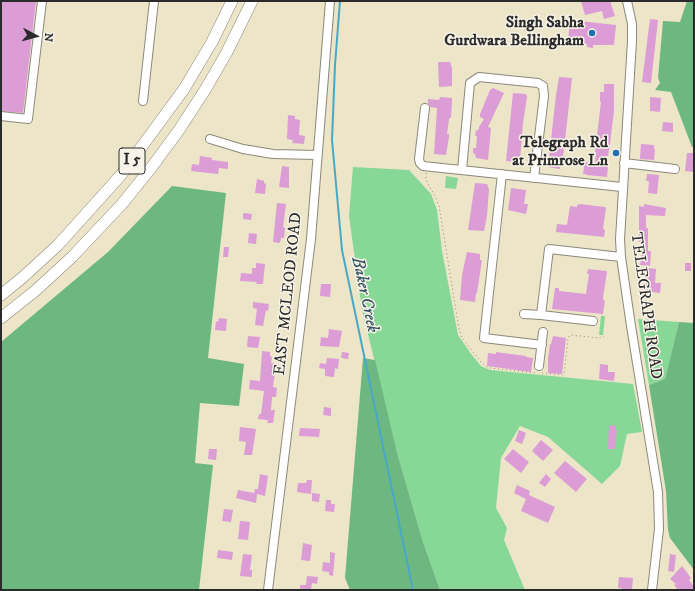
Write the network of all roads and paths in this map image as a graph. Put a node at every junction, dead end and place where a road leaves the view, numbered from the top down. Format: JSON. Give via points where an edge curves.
{"nodes":[{"id":1,"x":42,"y":1,"type":"edge"},
{"id":2,"x":154,"y":1,"type":"edge"},
{"id":3,"x":232,"y":1,"type":"edge"},
{"id":4,"x":252,"y":1,"type":"edge"},
{"id":5,"x":330,"y":1,"type":"edge"},
{"id":6,"x":627,"y":1,"type":"edge"},
{"id":7,"x":143,"y":101,"type":"dead end"},
{"id":8,"x":425,"y":108,"type":"dead end"},
{"id":9,"x":1,"y":116,"type":"edge"},
{"id":10,"x":210,"y":139,"type":"dead end"},
{"id":11,"x":317,"y":155,"type":"junction"},
{"id":12,"x":624,"y":163,"type":"junction"},
{"id":13,"x":675,"y":169,"type":"dead end"},
{"id":14,"x":462,"y":170,"type":"junction"},
{"id":15,"x":502,"y":174,"type":"junction"},
{"id":16,"x":534,"y":178,"type":"junction"},
{"id":17,"x":622,"y":187,"type":"junction"},
{"id":18,"x":621,"y":257,"type":"junction"},
{"id":19,"x":1,"y":295,"type":"edge"},
{"id":20,"x":524,"y":314,"type":"dead end"},
{"id":21,"x":541,"y":315,"type":"junction"},
{"id":22,"x":1,"y":318,"type":"edge"},
{"id":23,"x":593,"y":322,"type":"dead end"},
{"id":24,"x":543,"y":332,"type":"dead end"},
{"id":25,"x":542,"y":345,"type":"junction"},
{"id":26,"x":539,"y":366,"type":"dead end"},
{"id":27,"x":268,"y":590,"type":"edge"},
{"id":28,"x":652,"y":590,"type":"edge"}],
"edges":[{"from":1,"to":9,"type":"street","via":[[28,119]]},
{"from":2,"to":7,"type":"street"},
{"from":3,"to":19,"type":"highway","number":"I 5","via":[[212,42],[184,89],[121,175],[58,245]]},
{"from":4,"to":22,"type":"highway","number":"I 5","via":[[205,90],[151,168],[122,204],[72,257]]},
{"from":5,"to":11,"type":"street","name":"EAST MCLEOD ROAD"},
{"from":6,"to":12,"type":"street","name":"TELEGRAPH ROAD","via":[[632,24],[632,41]]},
{"from":8,"to":14,"type":"street","via":[[420,162],[423,166]]},
{"from":10,"to":11,"type":"street","via":[[273,154]]},
{"from":11,"to":27,"type":"street","name":"EAST MCLEOD ROAD","via":[[311,239]]},
{"from":12,"to":13,"type":"street"},
{"from":12,"to":17,"type":"street","name":"TELEGRAPH ROAD"},
{"from":14,"to":15,"type":"street"},
{"from":14,"to":16,"type":"street","via":[[470,83],[479,77],[518,81],[543,86]]},
{"from":15,"to":16,"type":"street"},
{"from":15,"to":25,"type":"street","via":[[484,338]]},
{"from":16,"to":17,"type":"street"},
{"from":17,"to":18,"type":"street","name":"TELEGRAPH ROAD"},
{"from":18,"to":21,"type":"street","via":[[548,249]]},
{"from":18,"to":28,"type":"street","name":"TELEGRAPH ROAD","via":[[658,492],[659,529]]},
{"from":20,"to":21,"type":"street"},
{"from":21,"to":23,"type":"street"},
{"from":24,"to":25,"type":"street"},
{"from":25,"to":26,"type":"street"}]}
